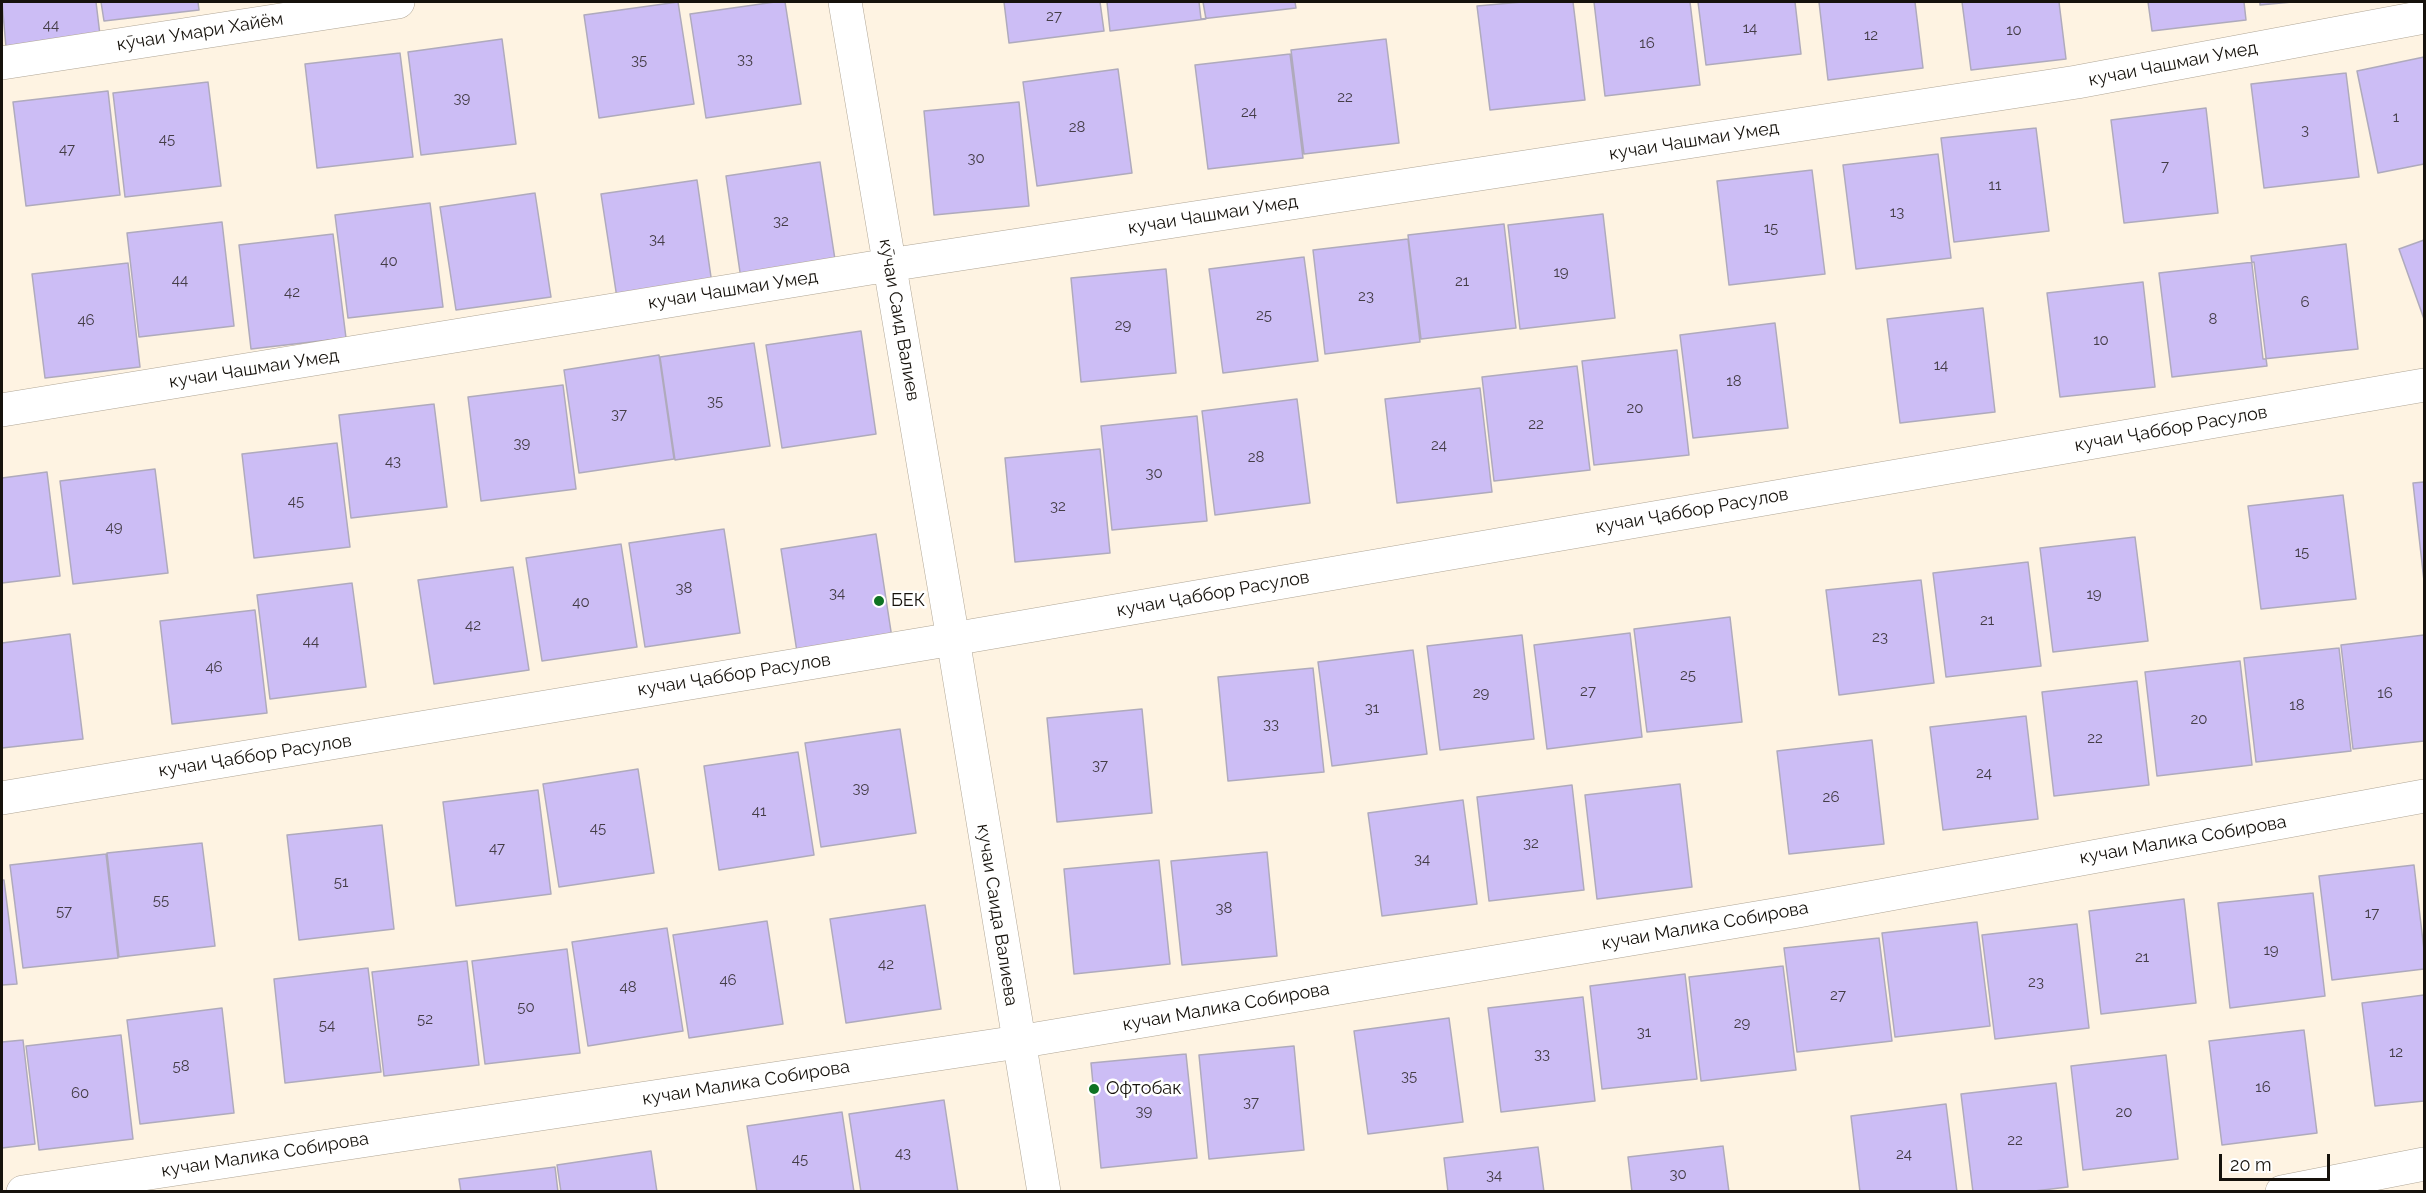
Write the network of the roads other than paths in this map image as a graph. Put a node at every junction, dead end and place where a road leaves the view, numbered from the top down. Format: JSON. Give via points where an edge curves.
{"nodes":[{"id":1,"x":398,"y":2,"type":"edge"},
{"id":2,"x":845,"y":2,"type":"edge"},
{"id":3,"x":2424,"y":17,"type":"edge"},
{"id":4,"x":2,"y":63,"type":"edge"},
{"id":5,"x":889,"y":265,"type":"junction"},
{"id":6,"x":2424,"y":385,"type":"edge"},
{"id":7,"x":2,"y":410,"type":"edge"},
{"id":8,"x":953,"y":639,"type":"junction"},
{"id":9,"x":2424,"y":796,"type":"edge"},
{"id":10,"x":2,"y":798,"type":"edge"},
{"id":11,"x":1018,"y":1042,"type":"junction"},
{"id":12,"x":2424,"y":1164,"type":"edge"},
{"id":13,"x":23,"y":1191,"type":"edge"},
{"id":14,"x":1044,"y":1191,"type":"edge"},
{"id":15,"x":2282,"y":1191,"type":"edge"}],
"edges":[{"from":1,"to":4,"type":"street","name":"кӯчаи Умари Хайём"},
{"from":2,"to":5,"type":"street","name":"кӯчаи Саид Валиев"},
{"from":3,"to":5,"type":"street","name":"кучаи Чашмаи Умед","via":[[2077,82]]},
{"from":5,"to":7,"type":"street","name":"кучаи Чашмаи Умед"},
{"from":5,"to":8,"type":"street","name":"кӯчаи Саид Валиев"},
{"from":6,"to":8,"type":"street","name":"кучаи Ҷаббор Расулов"},
{"from":8,"to":10,"type":"street","name":"кучаи Ҷаббор Расулов"},
{"from":8,"to":11,"type":"street","name":"кучаи Саида Валиева"},
{"from":9,"to":11,"type":"street","name":"кучаи Малика Собирова","via":[[1798,911]]},
{"from":11,"to":13,"type":"street","name":"кучаи Малика Собирова"},
{"from":11,"to":14,"type":"street","name":"кучаи Саида Валиева"},
{"from":12,"to":15,"type":"street"}]}
